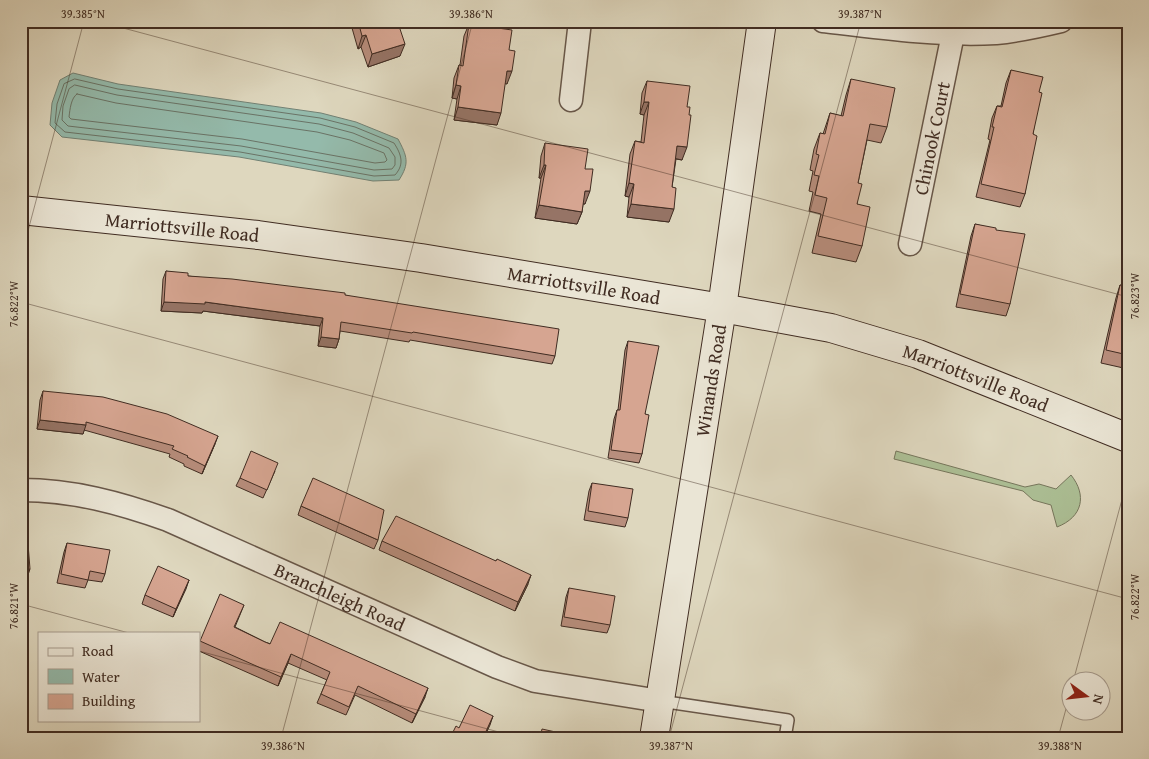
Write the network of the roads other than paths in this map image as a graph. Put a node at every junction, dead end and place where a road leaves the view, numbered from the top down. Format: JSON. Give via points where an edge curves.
{"nodes":[{"id":1,"x":580,"y":21,"type":"edge"},
{"id":2,"x":762,"y":21,"type":"edge"},
{"id":3,"x":823,"y":21,"type":"edge"},
{"id":4,"x":1061,"y":21,"type":"edge"},
{"id":5,"x":999,"y":27,"type":"edge"},
{"id":6,"x":952,"y":34,"type":"junction"},
{"id":7,"x":571,"y":100,"type":"dead end"},
{"id":8,"x":21,"y":210,"type":"edge"},
{"id":9,"x":910,"y":244,"type":"dead end"},
{"id":10,"x":722,"y":308,"type":"junction"},
{"id":11,"x":1128,"y":438,"type":"edge"},
{"id":12,"x":21,"y":490,"type":"edge"},
{"id":13,"x":660,"y":701,"type":"junction"},
{"id":14,"x":654,"y":738,"type":"edge"},
{"id":15,"x":785,"y":738,"type":"edge"}],
"edges":[{"from":1,"to":7,"type":"street"},
{"from":2,"to":10,"type":"main road","name":"Winands Road"},
{"from":3,"to":6,"type":"street"},
{"from":4,"to":5,"type":"street"},
{"from":5,"to":6,"type":"street"},
{"from":6,"to":9,"type":"street","name":"Chinook Court"},
{"from":8,"to":10,"type":"main road","name":"Marriottsville Road","via":[[258,235],[421,258]]},
{"from":10,"to":11,"type":"main road","name":"Marriottsville Road","via":[[831,328],[918,354]]},
{"from":10,"to":13,"type":"main road","name":"Winands Road"},
{"from":12,"to":13,"type":"street","name":"Branchleigh Road","via":[[85,496],[168,520],[535,681]]},
{"from":13,"to":14,"type":"main road","name":"Winands Road"},
{"from":13,"to":15,"type":"lane","via":[[788,720]]}]}
